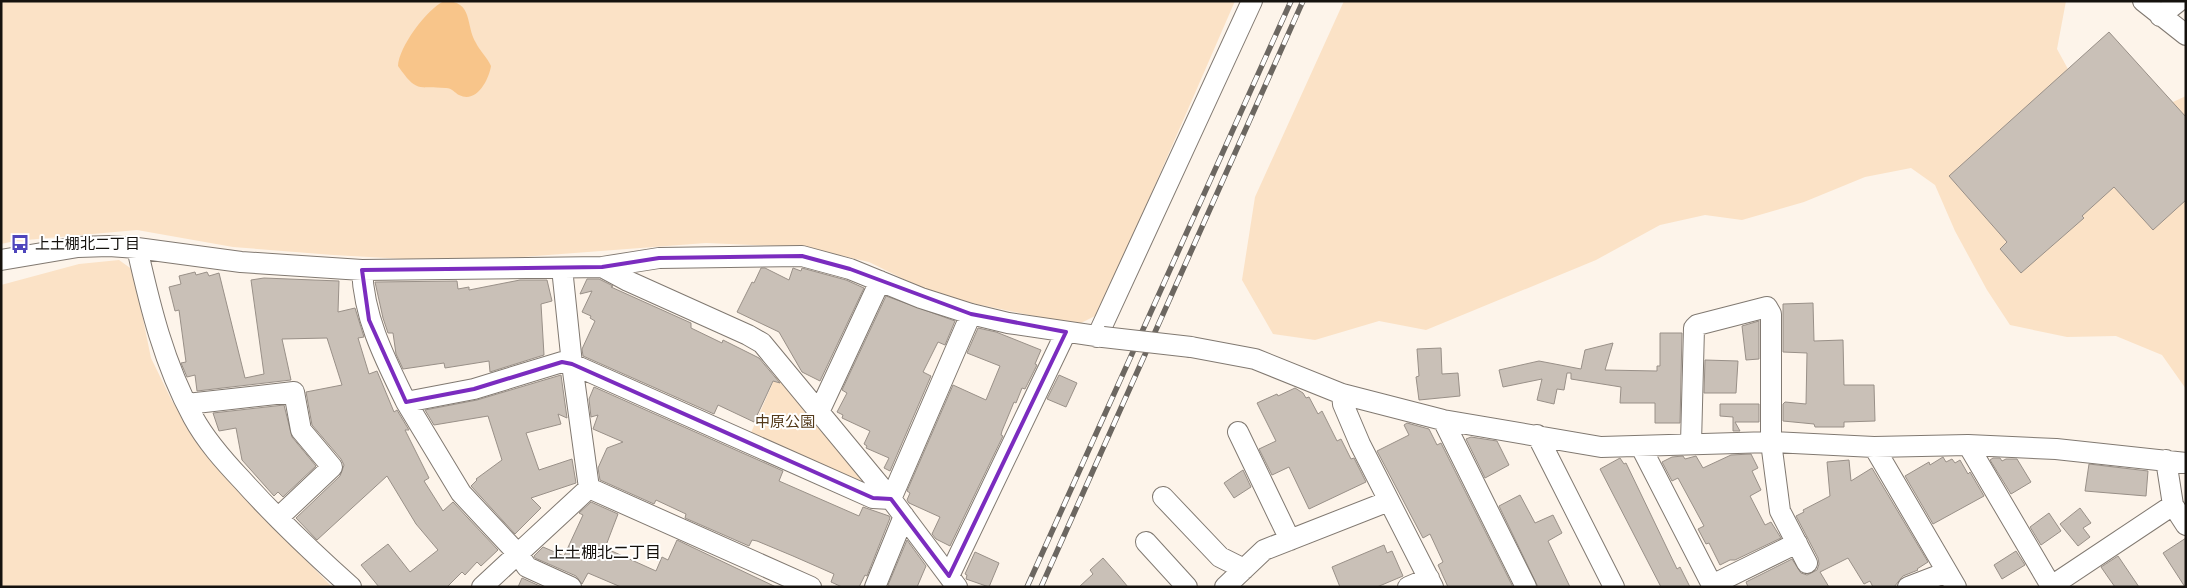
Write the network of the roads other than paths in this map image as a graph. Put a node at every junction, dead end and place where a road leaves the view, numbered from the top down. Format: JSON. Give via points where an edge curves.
{"nodes":[{"id":1,"x":1252,"y":1,"type":"edge"},
{"id":2,"x":2144,"y":1,"type":"edge"},
{"id":3,"x":2179,"y":1,"type":"edge"},
{"id":4,"x":2160,"y":16,"type":"junction"},
{"id":5,"x":2186,"y":35,"type":"edge"},
{"id":6,"x":137,"y":248,"type":"junction"},
{"id":7,"x":1,"y":260,"type":"edge"},
{"id":8,"x":602,"y":267,"type":"junction"},
{"id":9,"x":562,"y":268,"type":"junction"},
{"id":10,"x":362,"y":270,"type":"junction"},
{"id":11,"x":880,"y":282,"type":"junction"},
{"id":12,"x":971,"y":314,"type":"junction"},
{"id":13,"x":1066,"y":332,"type":"junction"},
{"id":14,"x":1100,"y":337,"type":"junction"},
{"id":15,"x":572,"y":364,"type":"junction"},
{"id":16,"x":1342,"y":394,"type":"junction"},
{"id":17,"x":406,"y":402,"type":"junction"},
{"id":18,"x":187,"y":404,"type":"junction"},
{"id":19,"x":820,"y":412,"type":"junction"},
{"id":20,"x":1444,"y":420,"type":"junction"},
{"id":21,"x":1238,"y":432,"type":"dead end"},
{"id":22,"x":1537,"y":435,"type":"junction"},
{"id":23,"x":1771,"y":442,"type":"junction"},
{"id":24,"x":1691,"y":444,"type":"junction"},
{"id":25,"x":1968,"y":445,"type":"junction"},
{"id":26,"x":1641,"y":447,"type":"junction"},
{"id":27,"x":1874,"y":447,"type":"junction"},
{"id":28,"x":2166,"y":460,"type":"junction"},
{"id":29,"x":2186,"y":463,"type":"edge"},
{"id":30,"x":589,"y":488,"type":"junction"},
{"id":31,"x":1162,"y":497,"type":"dead end"},
{"id":32,"x":891,"y":499,"type":"junction"},
{"id":33,"x":1389,"y":501,"type":"junction"},
{"id":34,"x":2174,"y":505,"type":"junction"},
{"id":35,"x":904,"y":516,"type":"junction"},
{"id":36,"x":278,"y":518,"type":"junction"},
{"id":37,"x":2186,"y":525,"type":"edge"},
{"id":38,"x":1290,"y":540,"type":"junction"},
{"id":39,"x":1146,"y":542,"type":"dead end"},
{"id":40,"x":1797,"y":543,"type":"junction"},
{"id":41,"x":518,"y":554,"type":"junction"},
{"id":42,"x":1807,"y":563,"type":"dead end"},
{"id":43,"x":1244,"y":568,"type":"junction"},
{"id":44,"x":1951,"y":579,"type":"edge"},
{"id":45,"x":953,"y":582,"type":"edge"},
{"id":46,"x":1431,"y":583,"type":"edge"},
{"id":47,"x":352,"y":587,"type":"edge"},
{"id":48,"x":482,"y":587,"type":"edge"},
{"id":49,"x":571,"y":587,"type":"edge"},
{"id":50,"x":811,"y":587,"type":"edge"},
{"id":51,"x":875,"y":587,"type":"edge"},
{"id":52,"x":1187,"y":587,"type":"edge"},
{"id":53,"x":1225,"y":587,"type":"edge"},
{"id":54,"x":1408,"y":587,"type":"edge"},
{"id":55,"x":1526,"y":587,"type":"edge"},
{"id":56,"x":1614,"y":587,"type":"edge"},
{"id":57,"x":1908,"y":587,"type":"edge"},
{"id":58,"x":2050,"y":587,"type":"edge"}],
"edges":[{"from":1,"to":14,"type":"street"},
{"from":2,"to":4,"type":"street"},
{"from":3,"to":4,"type":"street"},
{"from":4,"to":5,"type":"street"},
{"from":6,"to":7,"type":"street","via":[[78,247]]},
{"from":6,"to":10,"type":"street","via":[[241,262]]},
{"from":6,"to":18,"type":"street","via":[[169,367]]},
{"from":8,"to":9,"type":"street"},
{"from":8,"to":11,"type":"street","via":[[660,258],[802,256],[850,269]]},
{"from":8,"to":19,"type":"street","via":[[762,343]]},
{"from":9,"to":10,"type":"street"},
{"from":9,"to":15,"type":"street"},
{"from":10,"to":17,"type":"street","via":[[369,320]]},
{"from":11,"to":12,"type":"street"},
{"from":11,"to":19,"type":"street"},
{"from":12,"to":13,"type":"street"},
{"from":12,"to":32,"type":"street"},
{"from":13,"to":14,"type":"street"},
{"from":13,"to":45,"type":"street"},
{"from":14,"to":16,"type":"street","bridge":true,"via":[[1191,347],[1255,359]]},
{"from":15,"to":17,"type":"street","via":[[562,362],[474,389]]},
{"from":15,"to":30,"type":"street"},
{"from":15,"to":32,"type":"street","via":[[873,498]]},
{"from":16,"to":20,"type":"street"},
{"from":16,"to":33,"type":"street","via":[[1357,436]]},
{"from":17,"to":41,"type":"street","via":[[461,493]]},
{"from":18,"to":36,"type":"street","via":[[217,453]]},
{"from":18,"to":36,"type":"street","via":[[294,392],[301,430],[332,467]]},
{"from":19,"to":32,"type":"street"},
{"from":20,"to":22,"type":"street"},
{"from":20,"to":55,"type":"street"},
{"from":21,"to":38,"type":"street"},
{"from":22,"to":26,"type":"street","via":[[1601,447]]},
{"from":22,"to":56,"type":"street"},
{"from":23,"to":24,"type":"street"},
{"from":23,"to":24,"type":"street","via":[[1771,314],[1767,307],[1697,324],[1694,328]]},
{"from":23,"to":27,"type":"street"},
{"from":23,"to":40,"type":"street","via":[[1780,511]]},
{"from":24,"to":26,"type":"street"},
{"from":25,"to":27,"type":"street"},
{"from":25,"to":28,"type":"street","via":[[2056,449]]},
{"from":25,"to":58,"type":"street"},
{"from":26,"to":40,"type":"street","via":[[1712,585]]},
{"from":27,"to":44,"type":"street"},
{"from":28,"to":29,"type":"street"},
{"from":28,"to":34,"type":"street"},
{"from":30,"to":41,"type":"street"},
{"from":30,"to":50,"type":"street"},
{"from":31,"to":43,"type":"street","via":[[1220,557]]},
{"from":32,"to":35,"type":"street"},
{"from":33,"to":38,"type":"street"},
{"from":33,"to":46,"type":"street"},
{"from":34,"to":37,"type":"street"},
{"from":34,"to":58,"type":"street"},
{"from":35,"to":45,"type":"street"},
{"from":35,"to":51,"type":"street"},
{"from":36,"to":47,"type":"street"},
{"from":38,"to":43,"type":"street","via":[[1264,550]]},
{"from":39,"to":52,"type":"street"},
{"from":40,"to":42,"type":"street"},
{"from":41,"to":48,"type":"street"},
{"from":41,"to":49,"type":"street","via":[[527,567]]},
{"from":43,"to":53,"type":"street"},
{"from":44,"to":57,"type":"street"},
{"from":46,"to":54,"type":"street"}]}
